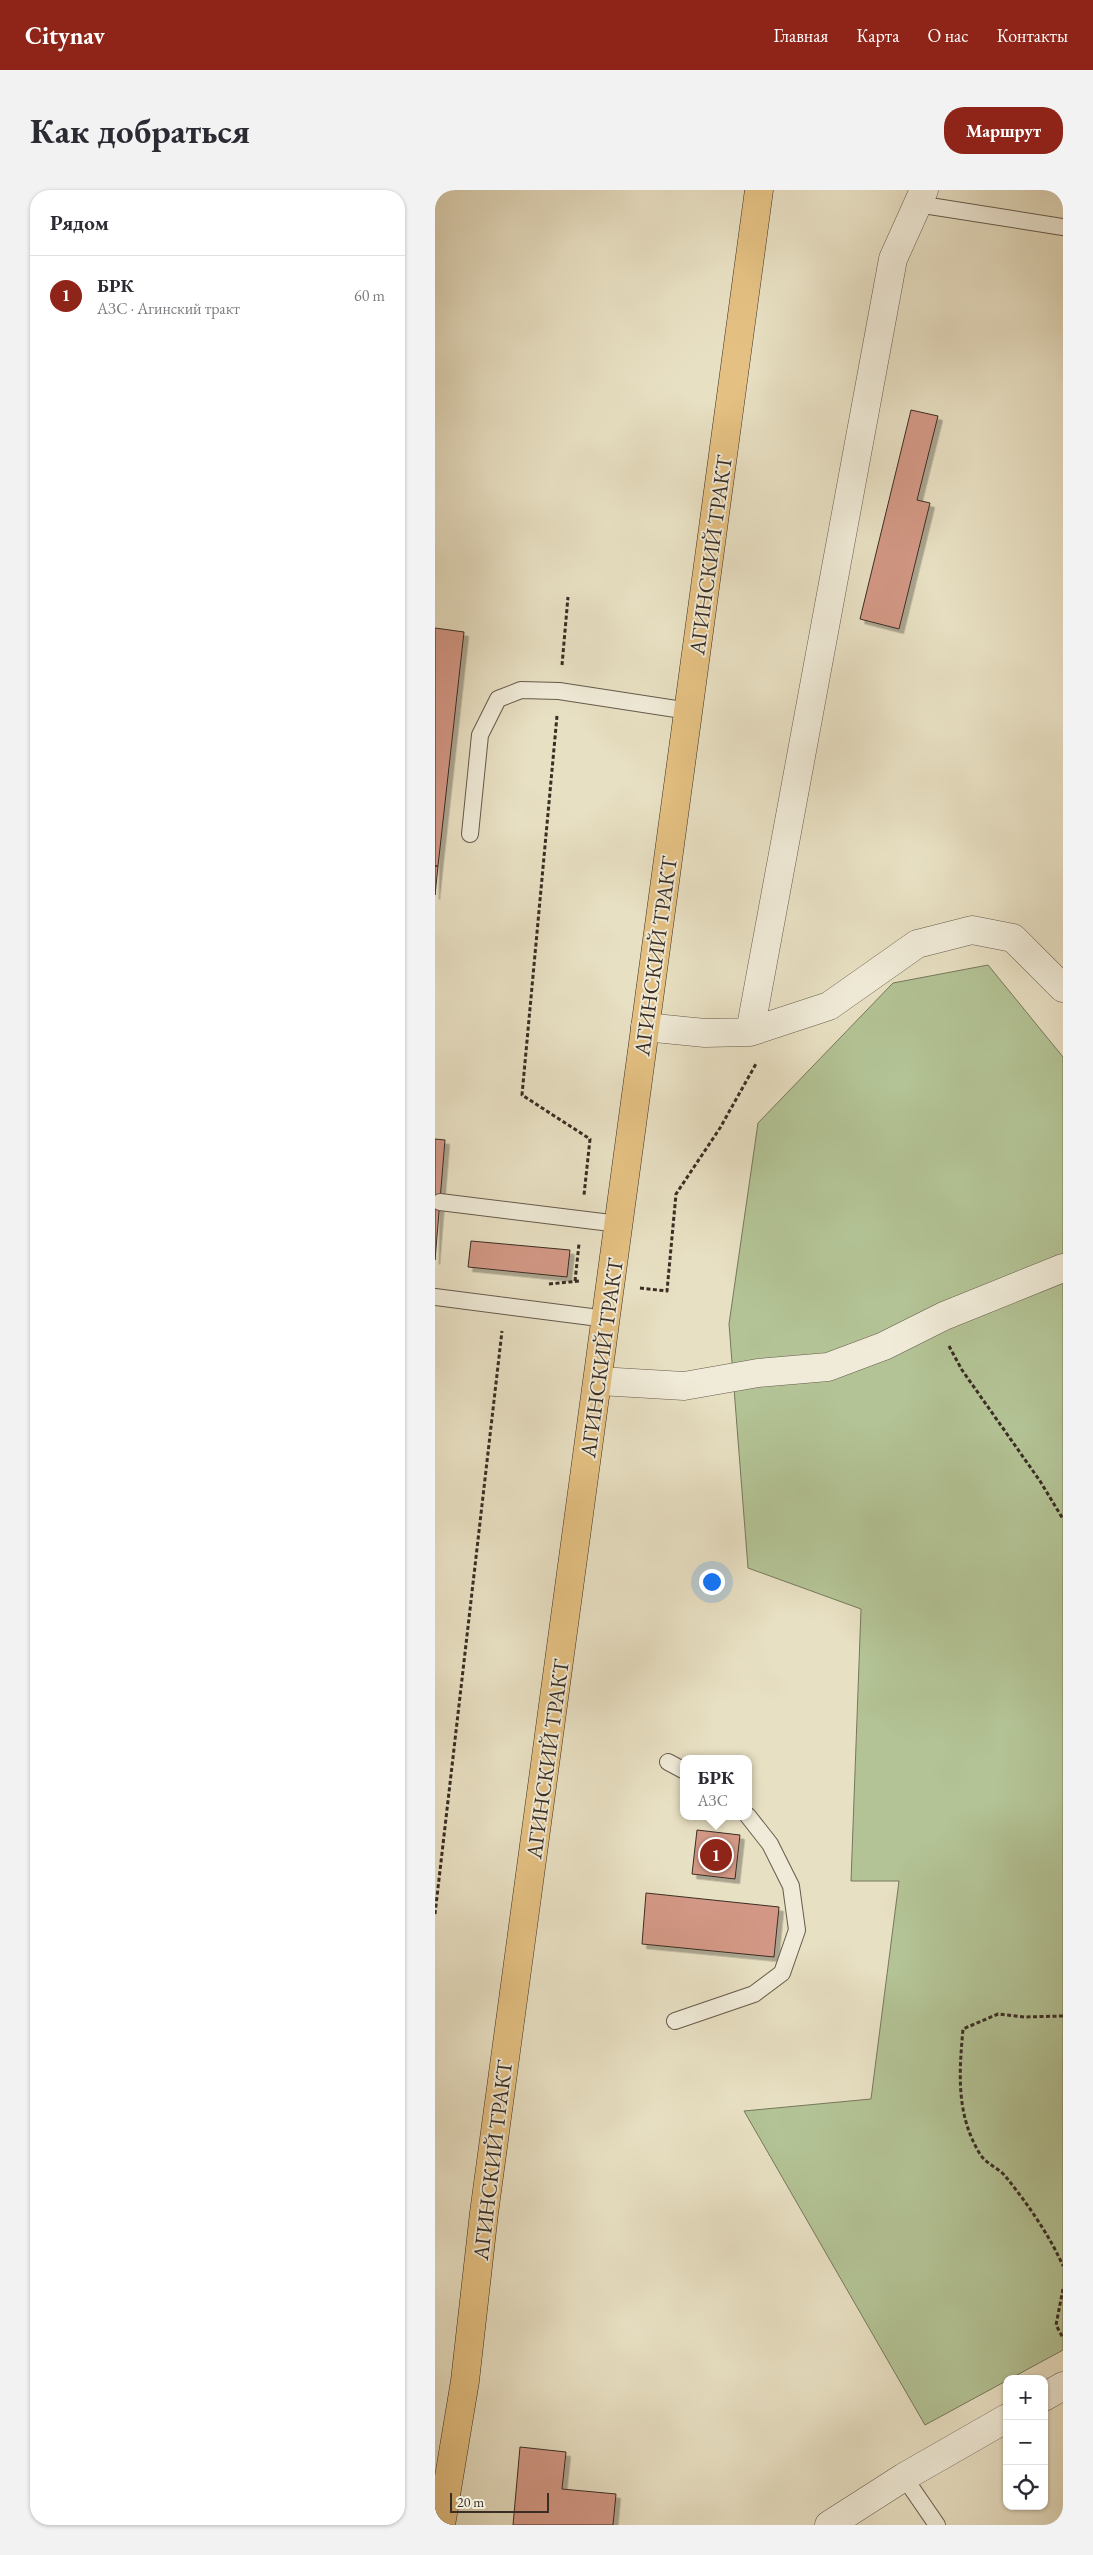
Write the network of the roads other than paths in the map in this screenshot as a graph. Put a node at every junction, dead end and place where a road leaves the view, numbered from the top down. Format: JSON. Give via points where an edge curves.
{"nodes":[{"id":1,"x":759,"y":190,"type":"edge"},
{"id":2,"x":921,"y":197,"type":"edge"},
{"id":3,"x":1063,"y":227,"type":"edge"},
{"id":4,"x":689,"y":711,"type":"junction"},
{"id":5,"x":470,"y":834,"type":"dead end"},
{"id":6,"x":1063,"y":988,"type":"edge"},
{"id":7,"x":645,"y":1027,"type":"junction"},
{"id":8,"x":755,"y":1044,"type":"junction"},
{"id":9,"x":440,"y":1202,"type":"dead end"},
{"id":10,"x":619,"y":1224,"type":"junction"},
{"id":11,"x":1063,"y":1268,"type":"edge"},
{"id":12,"x":435,"y":1297,"type":"edge"},
{"id":13,"x":607,"y":1319,"type":"junction"},
{"id":14,"x":599,"y":1381,"type":"junction"},
{"id":15,"x":668,"y":1762,"type":"dead end"},
{"id":16,"x":680,"y":1768,"type":"edge"},
{"id":17,"x":751,"y":1820,"type":"edge"},
{"id":18,"x":675,"y":2021,"type":"dead end"},
{"id":19,"x":1063,"y":2386,"type":"edge"},
{"id":20,"x":1048,"y":2395,"type":"edge"},
{"id":21,"x":1004,"y":2420,"type":"edge"},
{"id":22,"x":904,"y":2477,"type":"junction"},
{"id":23,"x":443,"y":2523,"type":"edge"},
{"id":24,"x":829,"y":2525,"type":"edge"},
{"id":25,"x":937,"y":2525,"type":"edge"}],
"edges":[{"from":1,"to":4,"type":"highway","name":"АГИНСКИЙ ТРАКТ"},
{"from":2,"to":3,"type":"lane"},
{"from":2,"to":8,"type":"street","via":[[893,259]]},
{"from":4,"to":5,"type":"lane","via":[[559,691],[521,690],[499,699],[480,735]]},
{"from":4,"to":7,"type":"highway","name":"АГИНСКИЙ ТРАКТ"},
{"from":6,"to":8,"type":"street","via":[[1013,938],[972,930],[917,944],[829,1006]]},
{"from":7,"to":8,"type":"street","via":[[705,1033]]},
{"from":7,"to":10,"type":"highway","name":"АГИНСКИЙ ТРАКТ"},
{"from":9,"to":10,"type":"lane"},
{"from":10,"to":13,"type":"highway","name":"АГИНСКИЙ ТРАКТ"},
{"from":11,"to":14,"type":"street","via":[[828,1367],[758,1373],[684,1386]]},
{"from":12,"to":13,"type":"lane"},
{"from":13,"to":14,"type":"highway","name":"АГИНСКИЙ ТРАКТ"},
{"from":14,"to":23,"type":"highway","name":"АГИНСКИЙ ТРАКТ","via":[[484,2213],[465,2381]]},
{"from":15,"to":16,"type":"lane"},
{"from":17,"to":18,"type":"lane","via":[[770,1844],[791,1886],[797,1930],[782,1973],[754,1994]]},
{"from":19,"to":20,"type":"street"},
{"from":21,"to":22,"type":"street"},
{"from":22,"to":24,"type":"street"},
{"from":22,"to":25,"type":"lane"}]}
